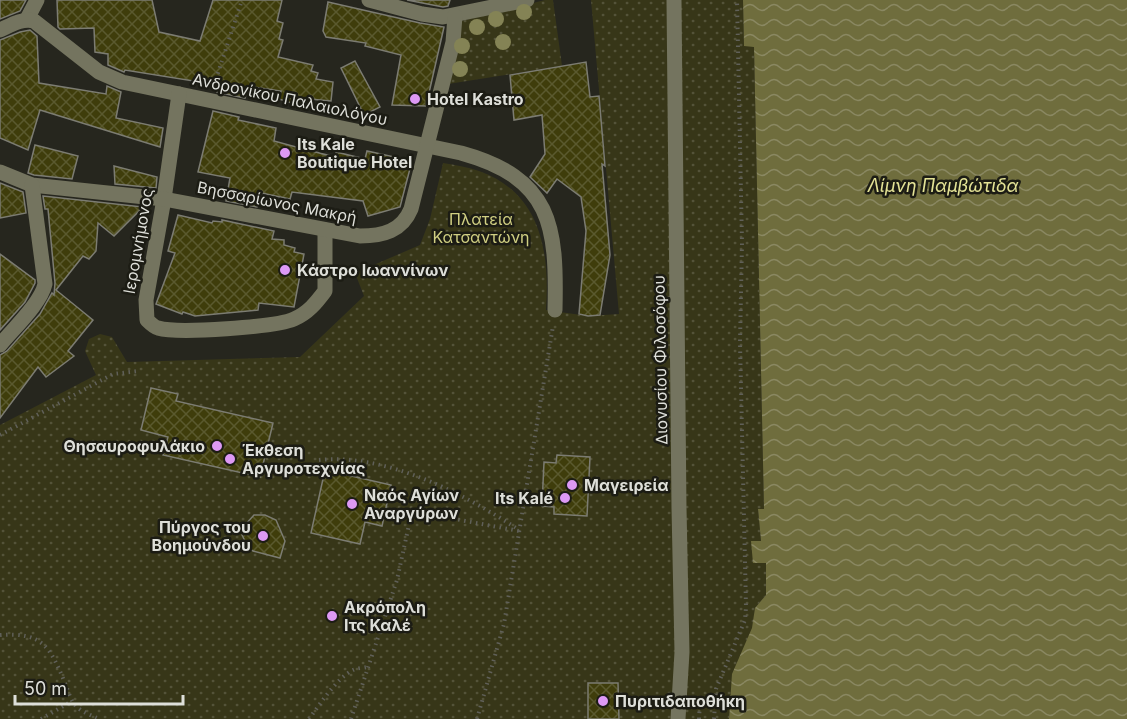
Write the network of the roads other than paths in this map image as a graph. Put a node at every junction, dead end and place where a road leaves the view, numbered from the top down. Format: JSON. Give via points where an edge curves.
{"nodes":[{"id":1,"x":36,"y":0,"type":"edge"},
{"id":2,"x":369,"y":0,"type":"edge"},
{"id":3,"x":527,"y":0,"type":"edge"},
{"id":4,"x":674,"y":0,"type":"edge"},
{"id":5,"x":455,"y":16,"type":"junction"},
{"id":6,"x":27,"y":19,"type":"junction"},
{"id":7,"x":0,"y":30,"type":"edge"},
{"id":8,"x":179,"y":94,"type":"junction"},
{"id":9,"x":428,"y":146,"type":"junction"},
{"id":10,"x":0,"y":172,"type":"edge"},
{"id":11,"x":32,"y":185,"type":"junction"},
{"id":12,"x":164,"y":199,"type":"junction"},
{"id":13,"x":325,"y":230,"type":"junction"},
{"id":14,"x":555,"y":310,"type":"road end"},
{"id":15,"x":0,"y":345,"type":"edge"},
{"id":16,"x":678,"y":719,"type":"edge"}],
"edges":[{"from":1,"to":6,"type":"street"},
{"from":2,"to":5,"type":"street","via":[[434,17]]},
{"from":3,"to":5,"type":"street"},
{"from":4,"to":16,"type":"street","name":"Διονυσίου Φιλοσόφου","via":[[682,652]]},
{"from":5,"to":9,"type":"street","name":"Βησσαρίωνος Μακρή","via":[[453,42]]},
{"from":6,"to":7,"type":"street"},
{"from":6,"to":8,"type":"street","name":"Ανδρονίκου Παλαιολόγου","via":[[108,77]]},
{"from":8,"to":9,"type":"street","name":"Ανδρονίκου Παλαιολόγου"},
{"from":8,"to":12,"type":"street","name":"Ιερομνήμονος"},
{"from":9,"to":13,"type":"street","name":"Βησσαρίωνος Μακρή","via":[[411,209],[397,229],[370,236]]},
{"from":9,"to":14,"type":"street","name":"Ανδρονίκου Παλαιολόγου","via":[[489,162],[535,194],[553,242]]},
{"from":10,"to":11,"type":"street","name":"Βησσαρίωνος Μακρή"},
{"from":11,"to":12,"type":"street","name":"Βησσαρίωνος Μακρή"},
{"from":11,"to":15,"type":"street","via":[[44,290]]},
{"from":12,"to":13,"type":"street","name":"Βησσαρίωνος Μακρή"},
{"from":12,"to":13,"type":"street","name":"Ιερομνήμονος","via":[[146,300],[147,320],[157,328],[244,327],[291,320],[309,311],[325,291]]}]}
